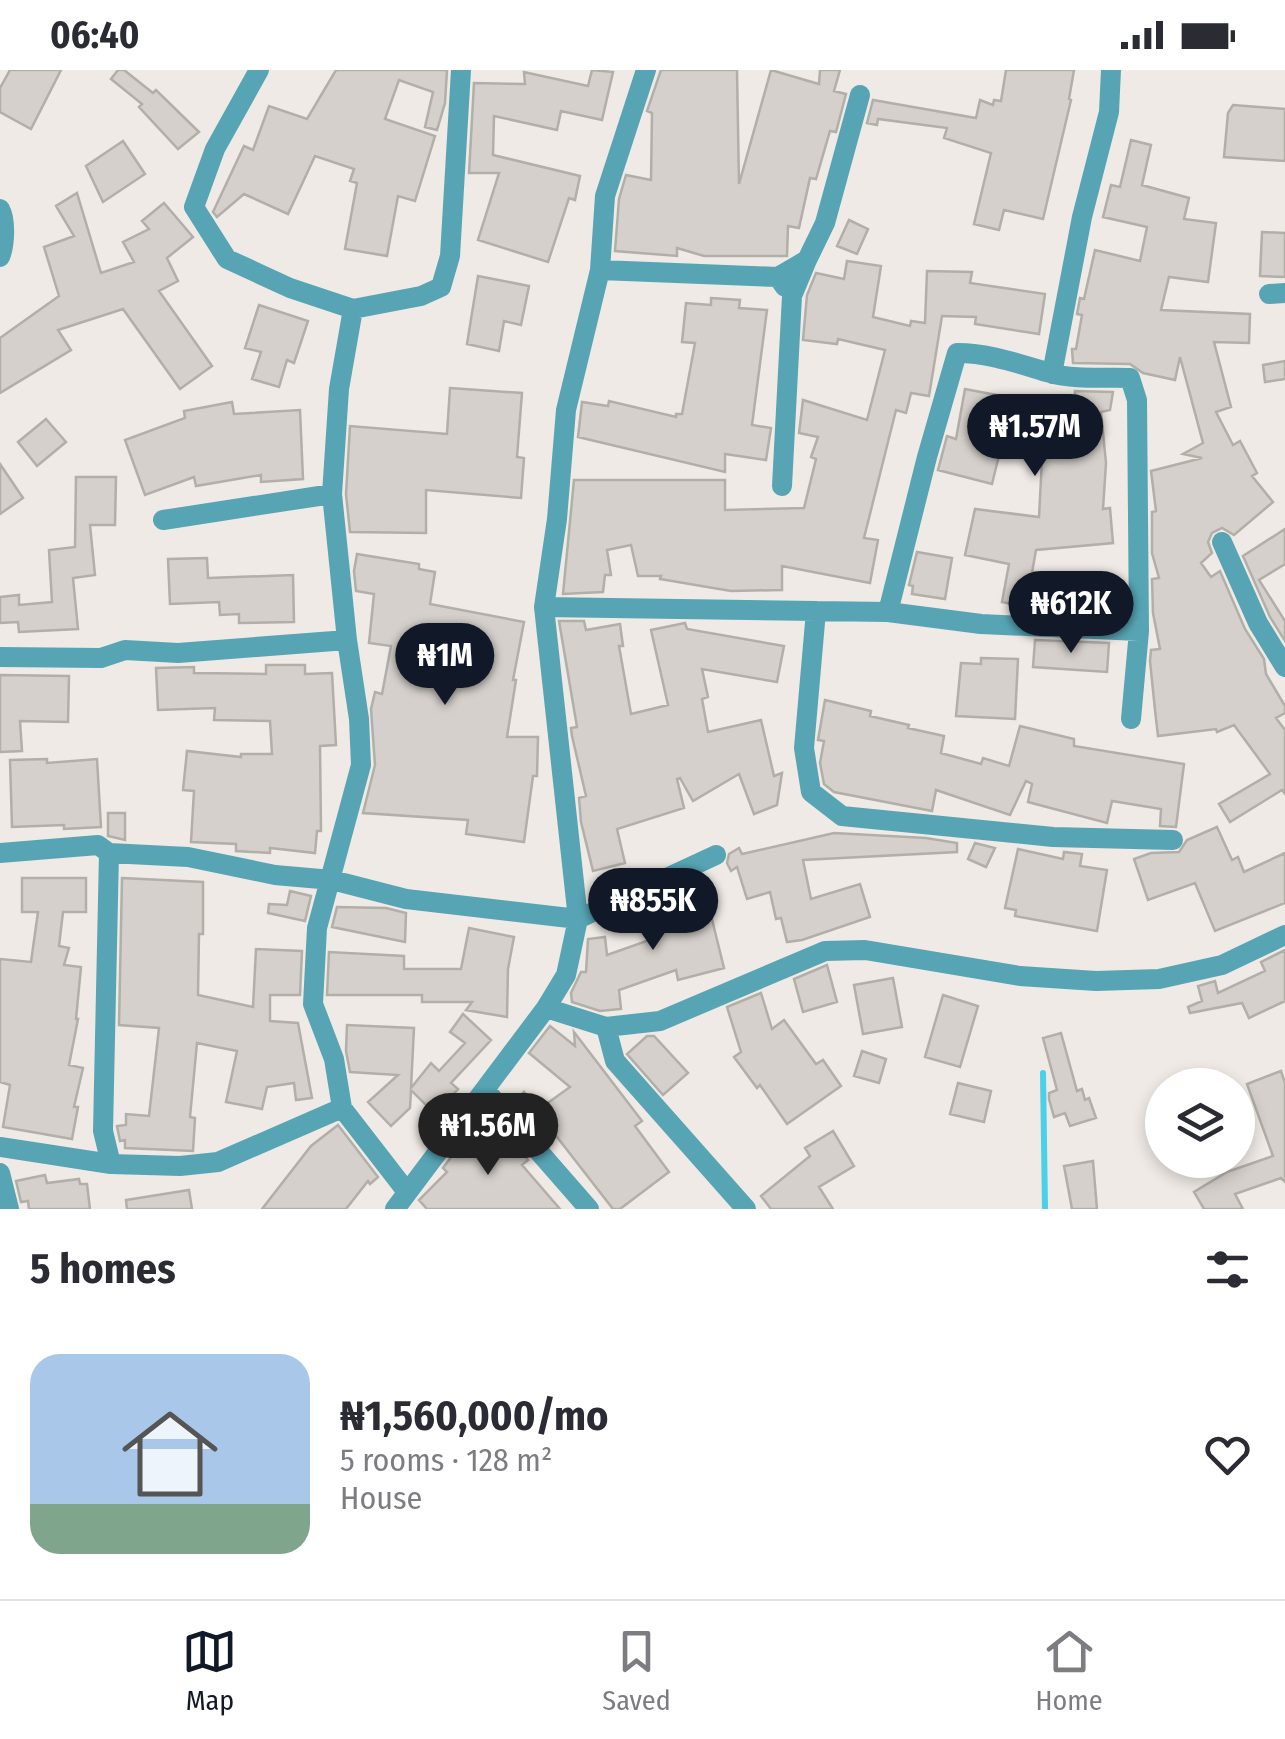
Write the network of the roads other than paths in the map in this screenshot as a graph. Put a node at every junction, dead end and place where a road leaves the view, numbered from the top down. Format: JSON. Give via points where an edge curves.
{"nodes":[{"id":1,"x":259,"y":70,"type":"edge"},
{"id":2,"x":461,"y":70,"type":"edge"},
{"id":3,"x":646,"y":70,"type":"edge"},
{"id":4,"x":1111,"y":70,"type":"edge"},
{"id":5,"x":860,"y":96,"type":"dead end"},
{"id":6,"x":0,"y":209,"type":"edge"},
{"id":7,"x":0,"y":257,"type":"edge"},
{"id":8,"x":807,"y":260,"type":"junction"},
{"id":9,"x":600,"y":270,"type":"junction"},
{"id":10,"x":778,"y":277,"type":"junction"},
{"id":11,"x":792,"y":296,"type":"junction"},
{"id":12,"x":352,"y":309,"type":"junction"},
{"id":13,"x":1052,"y":374,"type":"junction"},
{"id":14,"x":782,"y":486,"type":"dead end"},
{"id":15,"x":332,"y":494,"type":"junction"},
{"id":16,"x":163,"y":520,"type":"dead end"},
{"id":17,"x":1222,"y":542,"type":"dead end"},
{"id":18,"x":544,"y":607,"type":"junction"},
{"id":19,"x":816,"y":611,"type":"junction"},
{"id":20,"x":888,"y":612,"type":"junction"},
{"id":21,"x":1139,"y":630,"type":"junction"},
{"id":22,"x":347,"y":640,"type":"junction"},
{"id":23,"x":0,"y":657,"type":"edge"},
{"id":24,"x":1285,"y":667,"type":"edge"},
{"id":25,"x":1131,"y":719,"type":"dead end"},
{"id":26,"x":1172,"y":840,"type":"dead end"},
{"id":27,"x":0,"y":853,"type":"edge"},
{"id":28,"x":109,"y":853,"type":"junction"},
{"id":29,"x":716,"y":855,"type":"dead end"},
{"id":30,"x":332,"y":880,"type":"junction"},
{"id":31,"x":578,"y":920,"type":"junction"},
{"id":32,"x":1285,"y":936,"type":"edge"},
{"id":33,"x":546,"y":1008,"type":"junction"},
{"id":34,"x":606,"y":1027,"type":"junction"},
{"id":35,"x":486,"y":1091,"type":"junction"},
{"id":36,"x":342,"y":1108,"type":"junction"},
{"id":37,"x":0,"y":1147,"type":"edge"},
{"id":38,"x":111,"y":1164,"type":"junction"},
{"id":39,"x":0,"y":1174,"type":"edge"},
{"id":40,"x":401,"y":1201,"type":"edge"},
{"id":41,"x":735,"y":1205,"type":"edge"},
{"id":42,"x":9,"y":1209,"type":"edge"},
{"id":43,"x":589,"y":1209,"type":"edge"}],
"edges":[{"from":1,"to":12,"type":"street","via":[[215,149],[194,207],[227,258]]},
{"from":2,"to":12,"type":"street","via":[[450,256],[441,287]]},
{"from":3,"to":9,"type":"street","via":[[605,196]]},
{"from":4,"to":13,"type":"street","via":[[1109,112]]},
{"from":5,"to":8,"type":"street","via":[[825,223]]},
{"from":6,"to":7,"type":"street"},
{"from":8,"to":10,"type":"street"},
{"from":8,"to":11,"type":"street"},
{"from":9,"to":10,"type":"street"},
{"from":9,"to":18,"type":"street","via":[[566,410]]},
{"from":10,"to":11,"type":"street"},
{"from":11,"to":14,"type":"street"},
{"from":12,"to":15,"type":"street","via":[[338,388]]},
{"from":13,"to":20,"type":"street","via":[[958,354]]},
{"from":13,"to":21,"type":"street","via":[[1130,378],[1137,400]]},
{"from":15,"to":16,"type":"street"},
{"from":15,"to":22,"type":"street"},
{"from":17,"to":24,"type":"street"},
{"from":18,"to":19,"type":"street"},
{"from":18,"to":31,"type":"street"},
{"from":19,"to":20,"type":"street"},
{"from":19,"to":26,"type":"street","via":[[804,748],[811,792],[842,816],[1052,837]]},
{"from":20,"to":21,"type":"street","via":[[981,624]]},
{"from":21,"to":25,"type":"street"},
{"from":22,"to":23,"type":"street","via":[[178,653],[125,650],[101,658]]},
{"from":22,"to":30,"type":"street","via":[[361,765]]},
{"from":27,"to":28,"type":"street","via":[[98,845]]},
{"from":28,"to":30,"type":"street","via":[[188,857]]},
{"from":28,"to":38,"type":"street","via":[[103,1131]]},
{"from":29,"to":31,"type":"street"},
{"from":30,"to":31,"type":"street","via":[[406,900]]},
{"from":30,"to":36,"type":"street","via":[[317,928],[313,1004],[334,1059]]},
{"from":31,"to":33,"type":"street","via":[[566,975]]},
{"from":32,"to":34,"type":"street","via":[[1222,966],[1112,981],[1020,976],[865,950],[825,951],[660,1021]]},
{"from":33,"to":34,"type":"street"},
{"from":33,"to":35,"type":"street"},
{"from":34,"to":41,"type":"street","via":[[615,1062]]},
{"from":35,"to":40,"type":"street"},
{"from":35,"to":43,"type":"street"},
{"from":36,"to":38,"type":"street","via":[[218,1162]]},
{"from":36,"to":40,"type":"street"},
{"from":37,"to":38,"type":"street"},
{"from":39,"to":42,"type":"street"}]}
